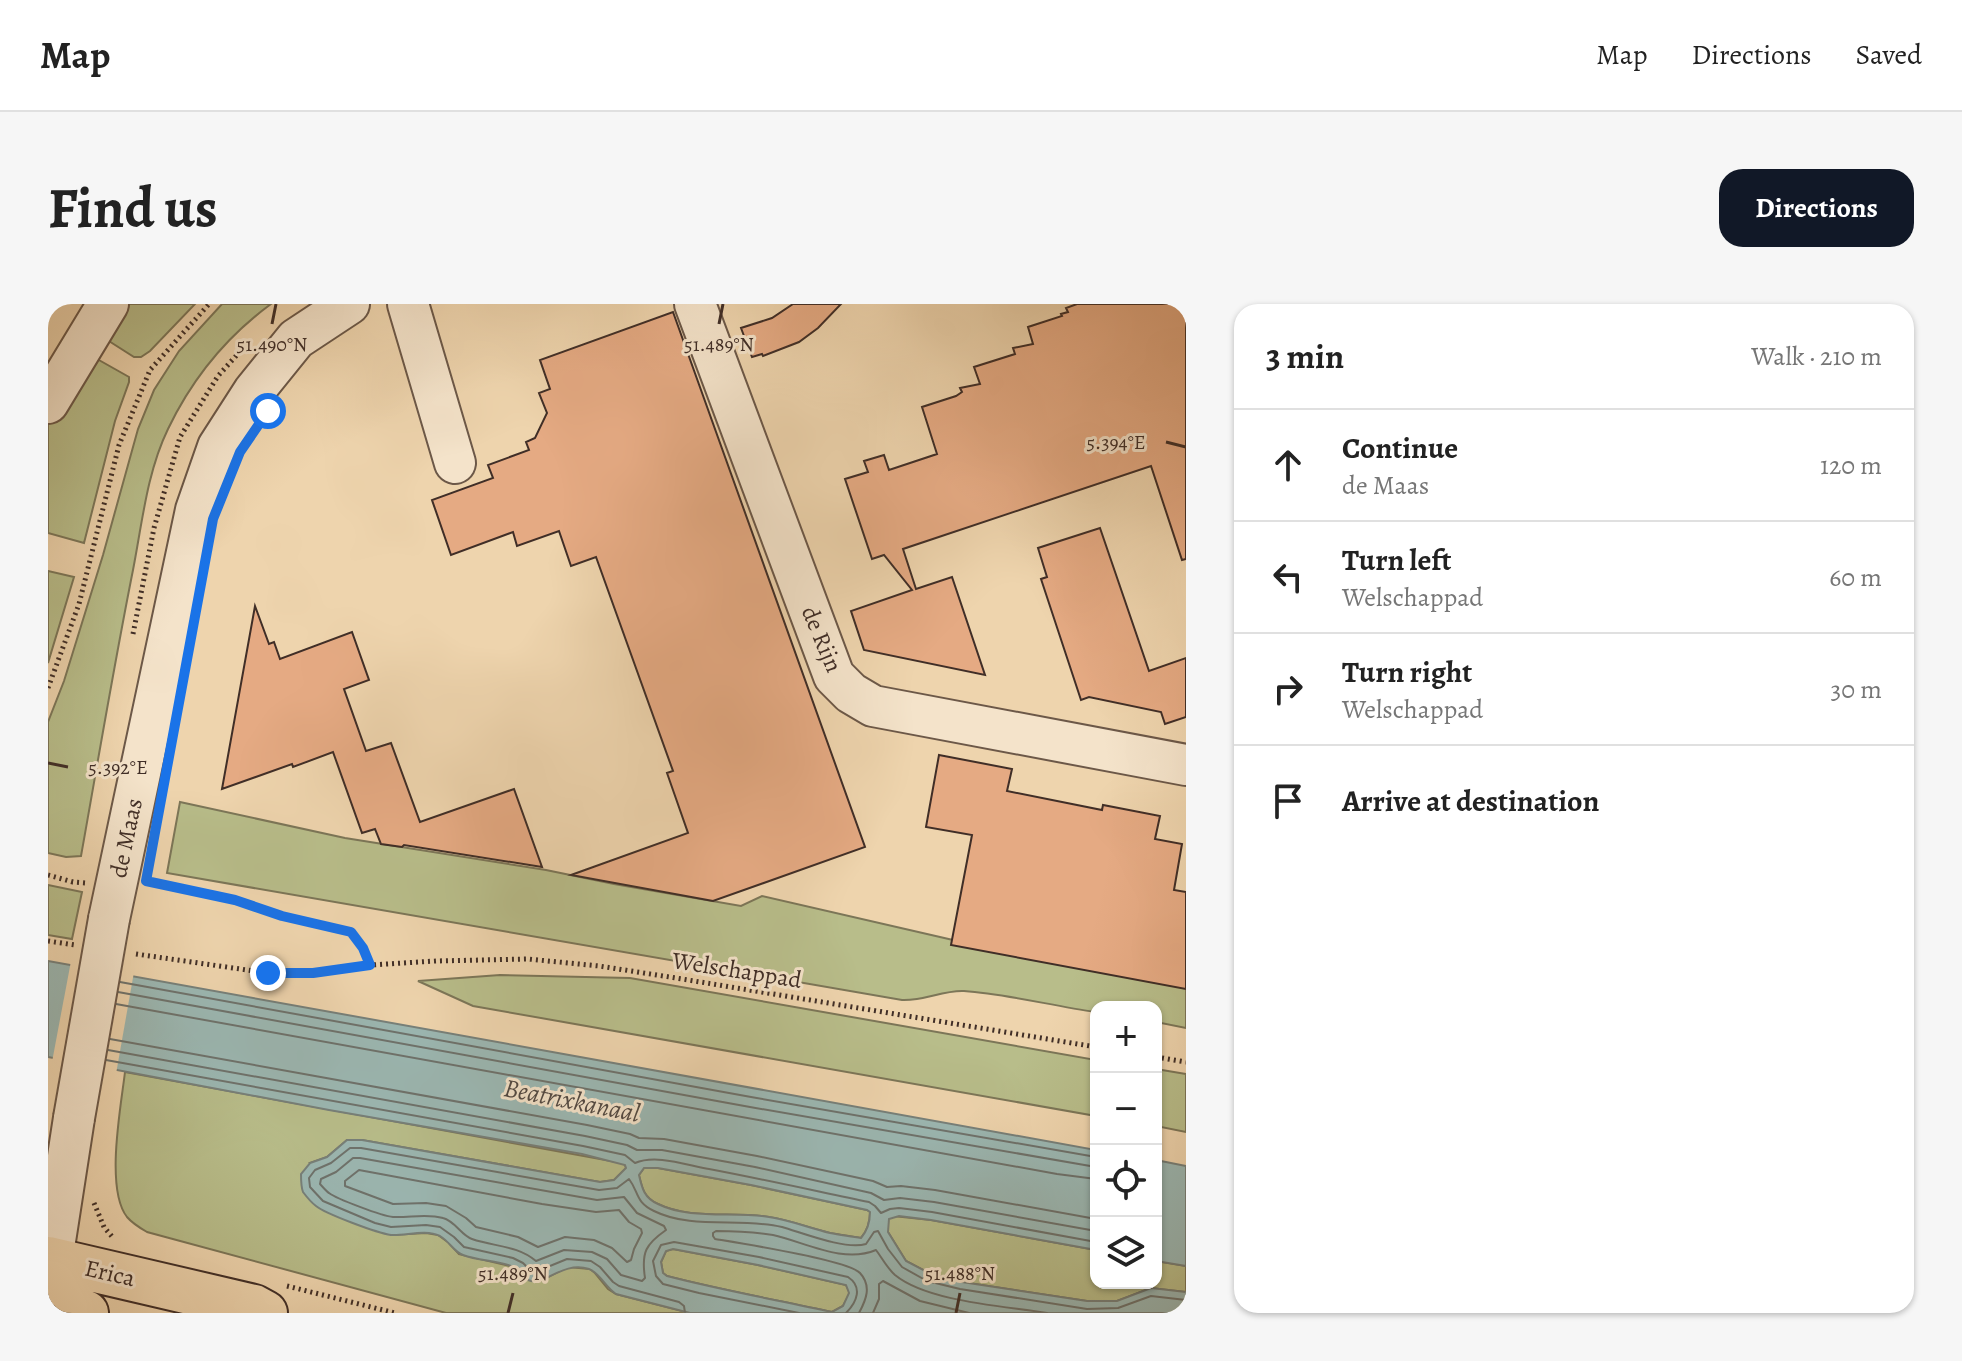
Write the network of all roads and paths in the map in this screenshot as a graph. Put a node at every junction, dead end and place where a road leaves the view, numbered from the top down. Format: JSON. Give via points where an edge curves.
{"nodes":[{"id":1,"x":108,"y":304,"type":"edge"},
{"id":2,"x":209,"y":304,"type":"edge"},
{"id":3,"x":349,"y":304,"type":"edge"},
{"id":4,"x":408,"y":304,"type":"edge"},
{"id":5,"x":695,"y":304,"type":"edge"},
{"id":6,"x":48,"y":403,"type":"edge"},
{"id":7,"x":455,"y":463,"type":"dead end"},
{"id":8,"x":48,"y":688,"type":"edge"},
{"id":9,"x":1186,"y":765,"type":"edge"},
{"id":10,"x":48,"y":875,"type":"edge"},
{"id":11,"x":146,"y":881,"type":"dead end"},
{"id":12,"x":92,"y":883,"type":"dead end"},
{"id":13,"x":118,"y":936,"type":"junction"},
{"id":14,"x":48,"y":941,"type":"edge"},
{"id":15,"x":79,"y":946,"type":"dead end"},
{"id":16,"x":370,"y":965,"type":"junction"},
{"id":17,"x":1090,"y":1046,"type":"edge"},
{"id":18,"x":1162,"y":1058,"type":"edge"},
{"id":19,"x":1186,"y":1062,"type":"edge"},
{"id":20,"x":49,"y":1276,"type":"edge"},
{"id":21,"x":86,"y":1313,"type":"edge"},
{"id":22,"x":265,"y":1313,"type":"edge"}],
"edges":[{"from":1,"to":6,"type":"street"},
{"from":2,"to":8,"type":"path","via":[[150,370],[119,445],[79,604]]},
{"from":3,"to":13,"type":"street","name":"de Maas","via":[[296,339],[218,447],[196,510]]},
{"from":4,"to":7,"type":"street"},
{"from":5,"to":9,"type":"street","name":"de Rijn","via":[[834,676],[851,693],[873,706]]},
{"from":10,"to":12,"type":"path"},
{"from":11,"to":16,"type":"path","via":[[351,932]]},
{"from":13,"to":16,"type":"path","name":"Welschappad","via":[[268,973]]},
{"from":13,"to":20,"type":"street","name":"de Maas","bridge":true,"via":[[74,1118]]},
{"from":14,"to":15,"type":"path"},
{"from":16,"to":17,"type":"path","name":"Welschappad","via":[[528,959],[599,966]]},
{"from":18,"to":19,"type":"path"},
{"from":20,"to":21,"type":"main road","name":"Erica"},
{"from":20,"to":22,"type":"main road","name":"Erica","via":[[254,1307]]}]}
